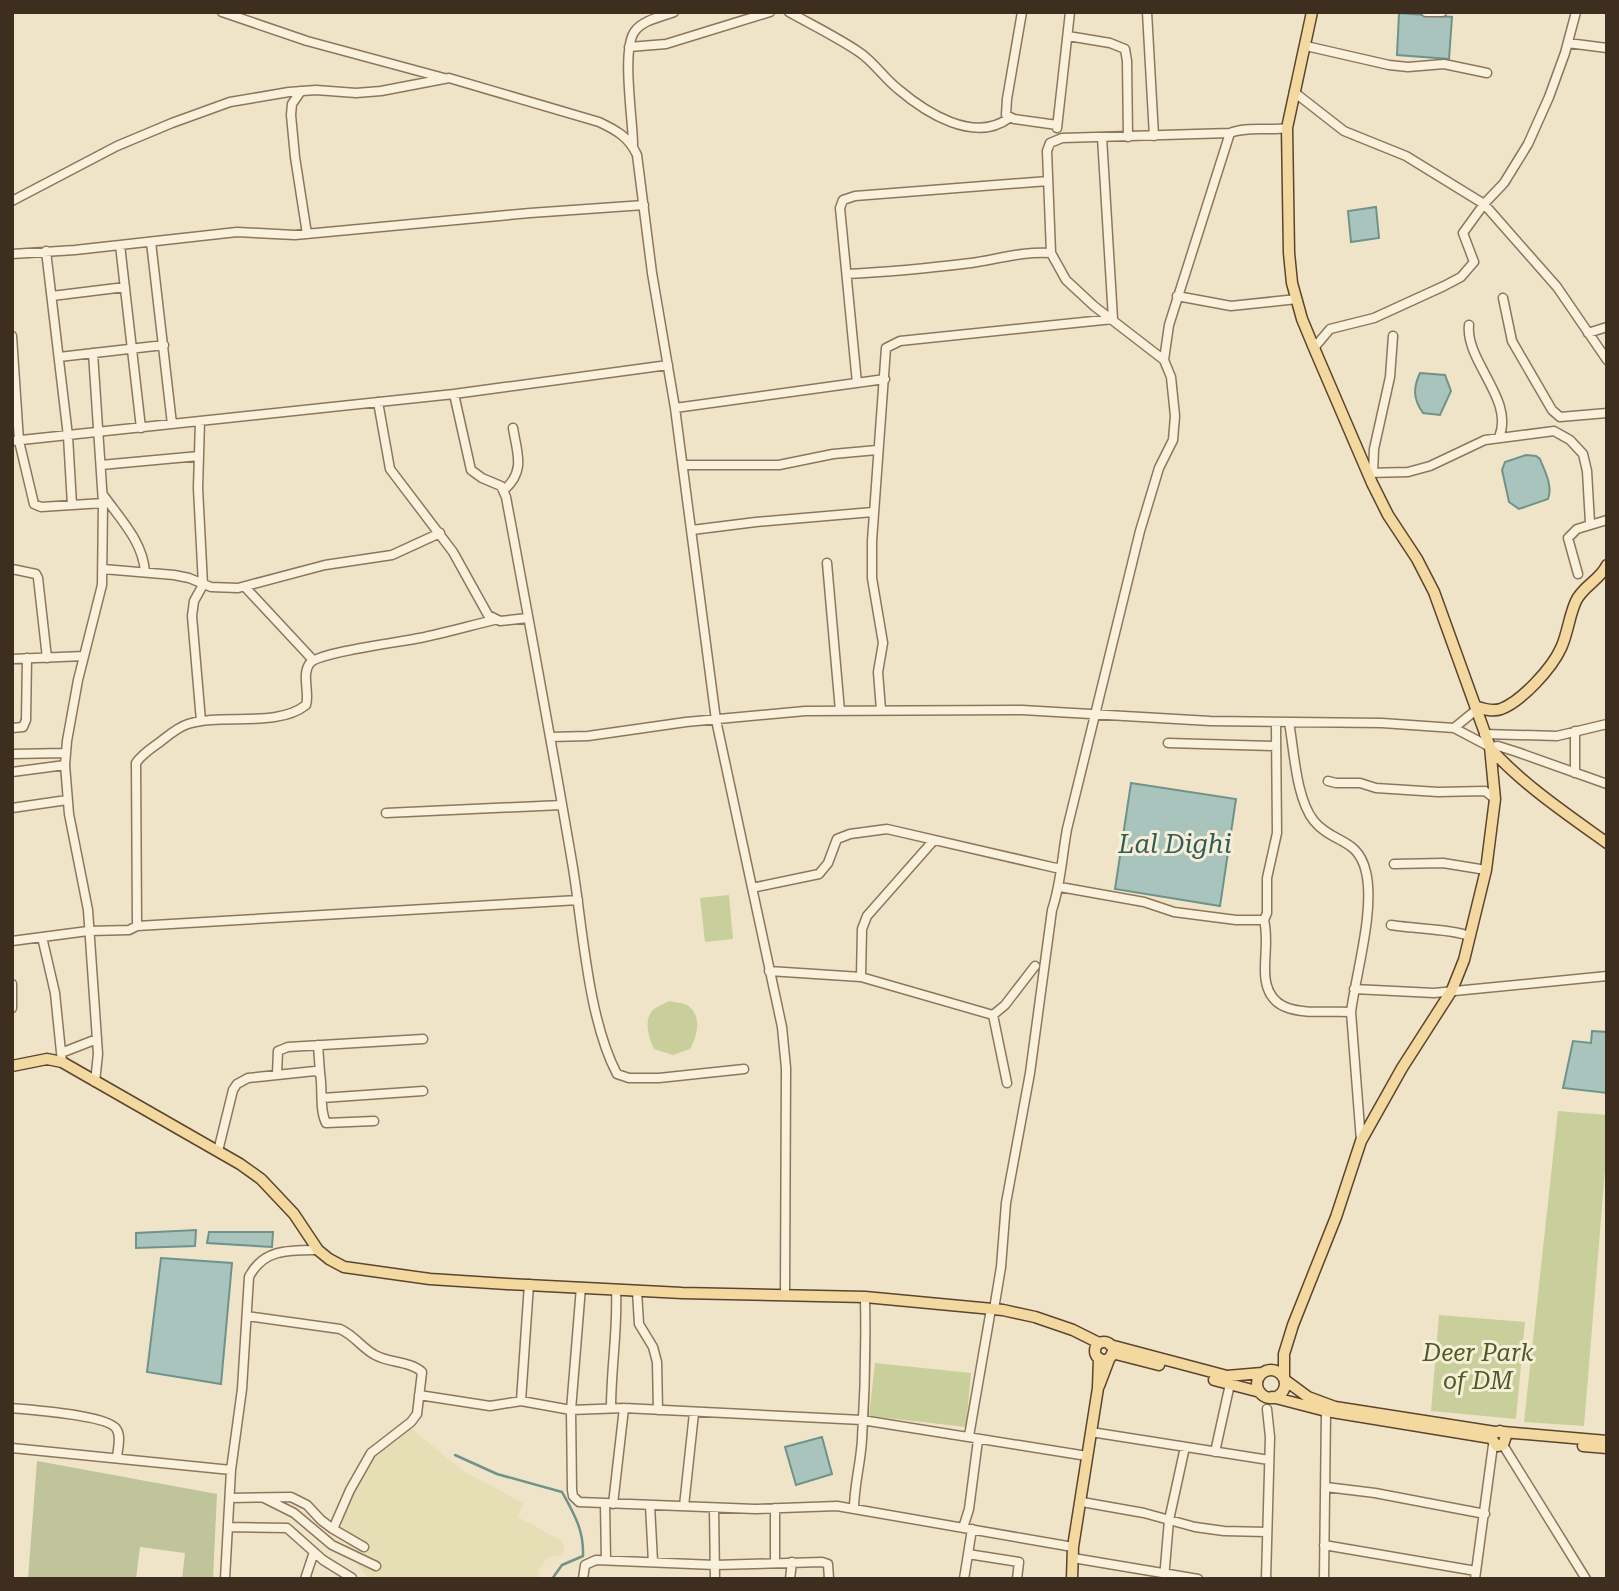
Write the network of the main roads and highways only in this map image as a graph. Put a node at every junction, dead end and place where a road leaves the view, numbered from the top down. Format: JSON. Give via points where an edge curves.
{"nodes":[{"id":1,"x":1312,"y":12,"type":"edge"},
{"id":2,"x":1607,"y":565,"type":"edge"},
{"id":3,"x":1475,"y":708,"type":"junction"},
{"id":4,"x":1490,"y":747,"type":"junction"},
{"id":5,"x":1607,"y":843,"type":"edge"},
{"id":6,"x":12,"y":1066,"type":"edge"},
{"id":7,"x":1108,"y":1353,"type":"junction"},
{"id":8,"x":1284,"y":1354,"type":"junction"},
{"id":9,"x":1265,"y":1372,"type":"junction"},
{"id":10,"x":1284,"y":1379,"type":"junction"},
{"id":11,"x":1261,"y":1392,"type":"junction"},
{"id":12,"x":1272,"y":1398,"type":"junction"},
{"id":13,"x":1499,"y":1439,"type":"junction"},
{"id":14,"x":1607,"y":1445,"type":"edge"},
{"id":15,"x":1072,"y":1579,"type":"edge"}],
"edges":[{"from":1,"to":3,"type":"main road","via":[[1287,128],[1289,253],[1297,299],[1388,515],[1434,592]]},
{"from":2,"to":3,"type":"main road","via":[[1576,602],[1561,648],[1538,680],[1502,709]]},
{"from":3,"to":4,"type":"main road"},
{"from":4,"to":5,"type":"main road"},
{"from":4,"to":8,"type":"main road","via":[[1495,799],[1486,870],[1464,960],[1452,990],[1361,1141]]},
{"from":6,"to":7,"type":"main road","via":[[61,1058],[218,1151],[261,1179],[294,1214],[317,1250],[344,1267],[430,1279],[865,1297],[993,1309],[1073,1330],[1099,1343],[1095,1351]]},
{"from":7,"to":9,"type":"main road","via":[[1227,1376]]},
{"from":7,"to":11,"type":"main road"},
{"from":7,"to":15,"type":"main road","via":[[1087,1456]]},
{"from":8,"to":9,"type":"main road"},
{"from":8,"to":10,"type":"main road"},
{"from":9,"to":10,"type":"main road","via":[[1275,1370]]},
{"from":9,"to":11,"type":"main road","via":[[1257,1382]]},
{"from":10,"to":12,"type":"main road","via":[[1283,1391]]},
{"from":10,"to":13,"type":"main road","via":[[1308,1397],[1335,1407]]},
{"from":11,"to":12,"type":"main road"},
{"from":12,"to":13,"type":"main road","via":[[1326,1412]]},
{"from":13,"to":14,"type":"main road"}]}
